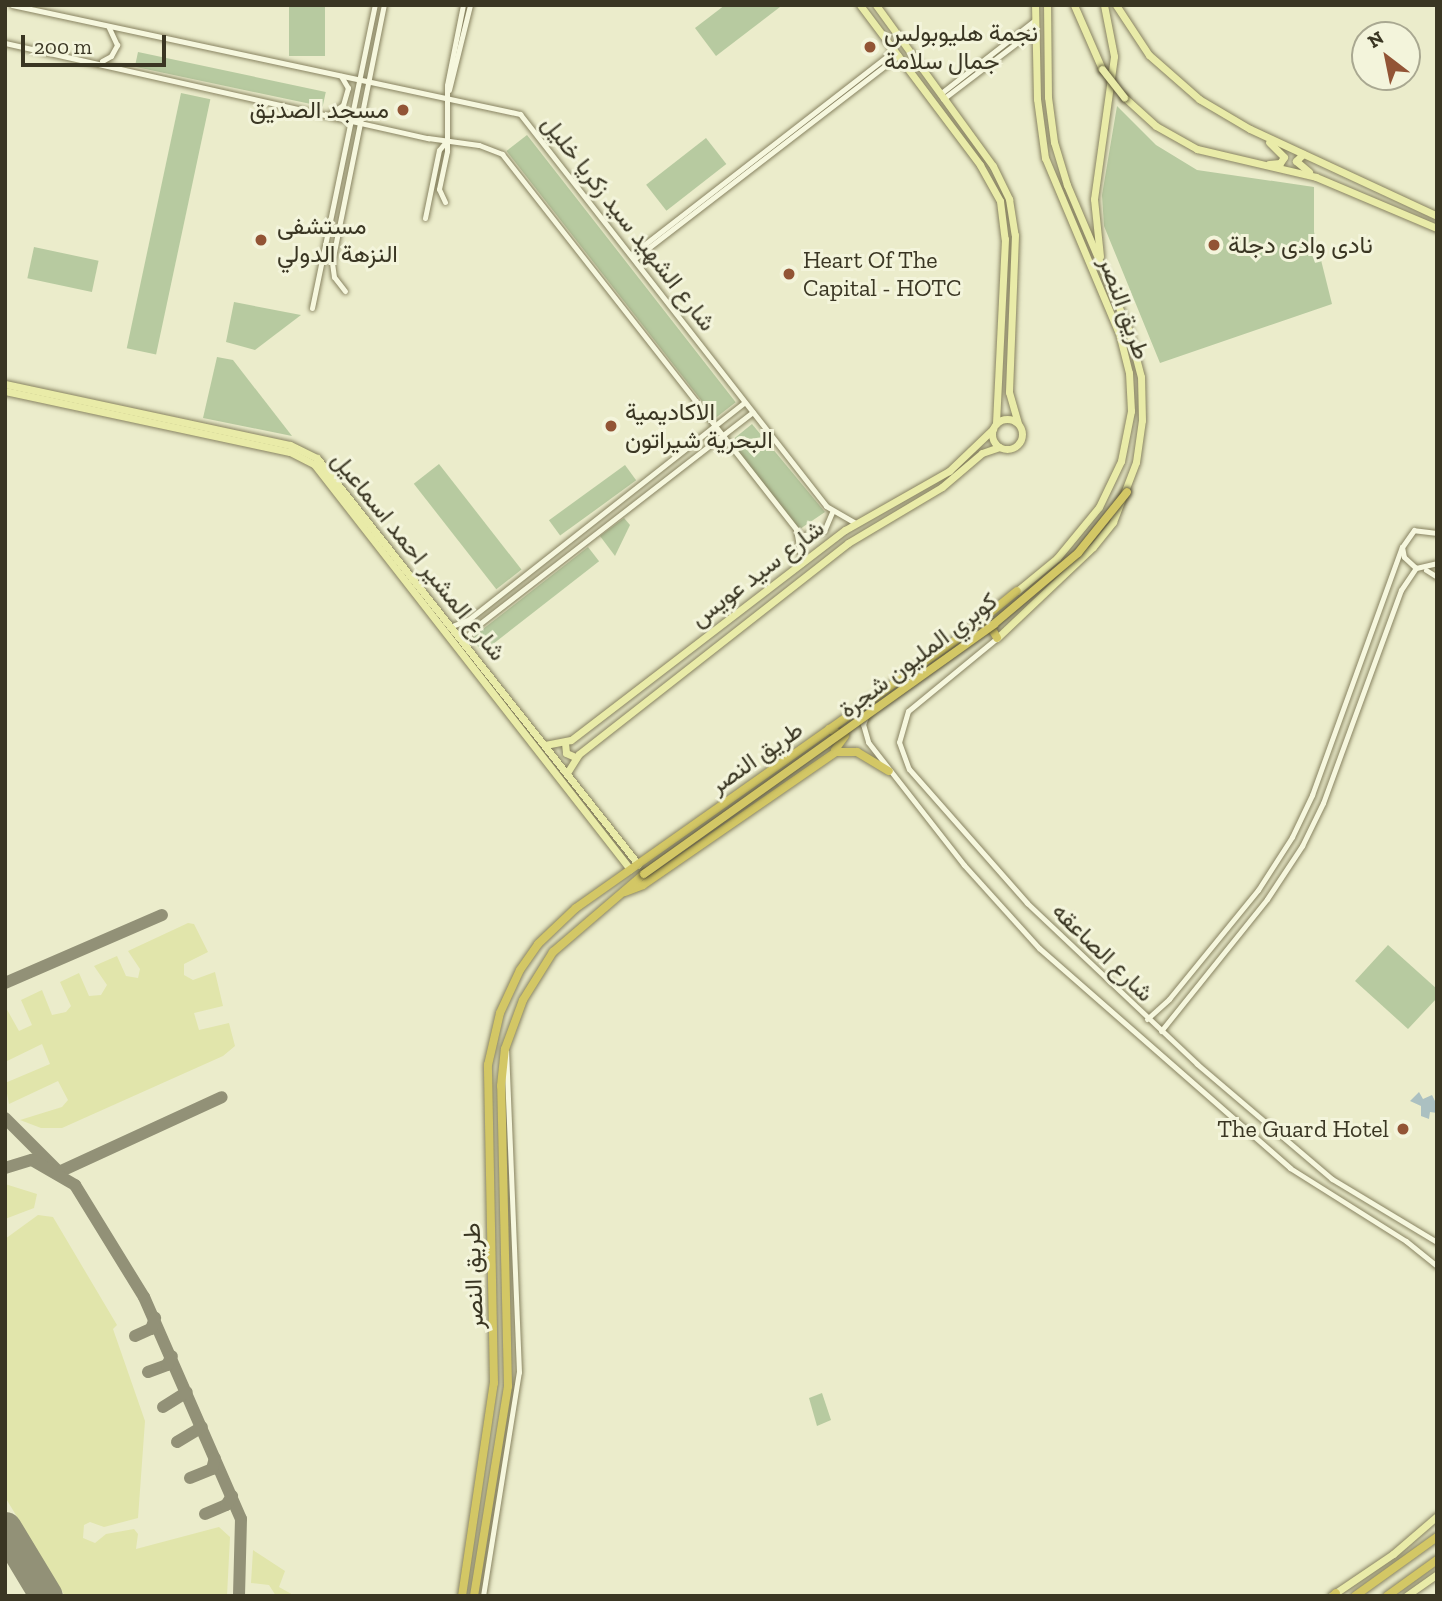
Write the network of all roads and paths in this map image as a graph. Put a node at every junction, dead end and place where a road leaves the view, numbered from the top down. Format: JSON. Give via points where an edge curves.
{"nodes":[{"id":1,"x":12,"y":5,"type":"edge"},
{"id":2,"x":46,"y":5,"type":"edge"},
{"id":3,"x":375,"y":5,"type":"edge"},
{"id":4,"x":384,"y":5,"type":"edge"},
{"id":5,"x":463,"y":5,"type":"edge"},
{"id":6,"x":470,"y":5,"type":"edge"},
{"id":7,"x":860,"y":5,"type":"edge"},
{"id":8,"x":876,"y":5,"type":"edge"},
{"id":9,"x":1035,"y":5,"type":"edge"},
{"id":10,"x":1047,"y":5,"type":"edge"},
{"id":11,"x":1074,"y":5,"type":"edge"},
{"id":12,"x":1104,"y":5,"type":"edge"},
{"id":13,"x":1116,"y":5,"type":"edge"},
{"id":14,"x":32,"y":7,"type":"edge"},
{"id":15,"x":48,"y":13,"type":"junction"},
{"id":16,"x":1035,"y":24,"type":"junction"},
{"id":17,"x":107,"y":27,"type":"junction"},
{"id":18,"x":5,"y":43,"type":"edge"},
{"id":19,"x":897,"y":53,"type":"junction"},
{"id":20,"x":99,"y":62,"type":"junction"},
{"id":21,"x":341,"y":76,"type":"junction"},
{"id":22,"x":359,"y":78,"type":"junction"},
{"id":23,"x":369,"y":79,"type":"junction"},
{"id":24,"x":448,"y":94,"type":"junction"},
{"id":25,"x":941,"y":97,"type":"junction"},
{"id":26,"x":330,"y":114,"type":"junction"},
{"id":27,"x":351,"y":119,"type":"junction"},
{"id":28,"x":360,"y":121,"type":"junction"},
{"id":29,"x":1250,"y":129,"type":"junction"},
{"id":30,"x":444,"y":142,"type":"junction"},
{"id":31,"x":1304,"y":154,"type":"junction"},
{"id":32,"x":1251,"y":164,"type":"junction"},
{"id":33,"x":1316,"y":177,"type":"junction"},
{"id":34,"x":428,"y":193,"type":"junction"},
{"id":35,"x":440,"y":195,"type":"junction"},
{"id":36,"x":445,"y":202,"type":"dead end"},
{"id":37,"x":1437,"y":216,"type":"edge"},
{"id":38,"x":425,"y":218,"type":"dead end"},
{"id":39,"x":1437,"y":228,"type":"edge"},
{"id":40,"x":633,"y":257,"type":"junction"},
{"id":41,"x":1101,"y":261,"type":"junction"},
{"id":42,"x":321,"y":276,"type":"junction"},
{"id":43,"x":334,"y":277,"type":"junction"},
{"id":44,"x":345,"y":291,"type":"dead end"},
{"id":45,"x":312,"y":308,"type":"dead end"},
{"id":46,"x":5,"y":384,"type":"edge"},
{"id":47,"x":5,"y":391,"type":"edge"},
{"id":48,"x":71,"y":401,"type":"junction"},
{"id":49,"x":745,"y":402,"type":"junction"},
{"id":50,"x":753,"y":412,"type":"junction"},
{"id":51,"x":1018,"y":423,"type":"junction"},
{"id":52,"x":716,"y":425,"type":"junction"},
{"id":53,"x":994,"y":426,"type":"junction"},
{"id":54,"x":723,"y":434,"type":"junction"},
{"id":55,"x":983,"y":439,"type":"junction"},
{"id":56,"x":999,"y":447,"type":"junction"},
{"id":57,"x":987,"y":451,"type":"junction"},
{"id":58,"x":1127,"y":492,"type":"junction"},
{"id":59,"x":832,"y":512,"type":"junction"},
{"id":60,"x":856,"y":523,"type":"junction"},
{"id":61,"x":1436,"y":523,"type":"edge"},
{"id":62,"x":1424,"y":527,"type":"junction"},
{"id":63,"x":1437,"y":533,"type":"edge"},
{"id":64,"x":800,"y":536,"type":"junction"},
{"id":65,"x":1402,"y":547,"type":"junction"},
{"id":66,"x":802,"y":563,"type":"junction"},
{"id":67,"x":1437,"y":564,"type":"edge"},
{"id":68,"x":538,"y":566,"type":"junction"},
{"id":69,"x":1420,"y":568,"type":"junction"},
{"id":70,"x":544,"y":573,"type":"junction"},
{"id":71,"x":528,"y":574,"type":"junction"},
{"id":72,"x":1437,"y":577,"type":"edge"},
{"id":73,"x":534,"y":582,"type":"junction"},
{"id":74,"x":1017,"y":591,"type":"joint"},
{"id":75,"x":979,"y":623,"type":"junction"},
{"id":76,"x":452,"y":626,"type":"junction"},
{"id":77,"x":997,"y":638,"type":"junction"},
{"id":78,"x":464,"y":642,"type":"junction"},
{"id":79,"x":876,"y":696,"type":"junction"},
{"id":80,"x":508,"y":704,"type":"junction"},
{"id":81,"x":830,"y":729,"type":"junction"},
{"id":82,"x":565,"y":743,"type":"junction"},
{"id":83,"x":545,"y":745,"type":"junction"},
{"id":84,"x":830,"y":755,"type":"junction"},
{"id":85,"x":575,"y":757,"type":"junction"},
{"id":86,"x":889,"y":771,"type":"junction"},
{"id":87,"x":567,"y":773,"type":"junction"},
{"id":88,"x":628,"y":850,"type":"junction"},
{"id":89,"x":620,"y":856,"type":"junction"},
{"id":90,"x":634,"y":866,"type":"junction"},
{"id":91,"x":644,"y":874,"type":"joint"},
{"id":92,"x":622,"y":892,"type":"junction"},
{"id":93,"x":1147,"y":1019,"type":"junction"},
{"id":94,"x":1161,"y":1031,"type":"junction"},
{"id":95,"x":1437,"y":1242,"type":"edge"},
{"id":96,"x":1437,"y":1266,"type":"edge"},
{"id":97,"x":511,"y":1290,"type":"junction"},
{"id":98,"x":1437,"y":1516,"type":"edge"},
{"id":99,"x":1437,"y":1537,"type":"edge"},
{"id":100,"x":1437,"y":1560,"type":"edge"},
{"id":101,"x":1437,"y":1574,"type":"edge"},
{"id":102,"x":1334,"y":1595,"type":"edge"},
{"id":103,"x":462,"y":1596,"type":"edge"},
{"id":104,"x":474,"y":1596,"type":"edge"},
{"id":105,"x":483,"y":1596,"type":"edge"},
{"id":106,"x":1354,"y":1596,"type":"edge"},
{"id":107,"x":1387,"y":1596,"type":"edge"},
{"id":108,"x":1406,"y":1596,"type":"edge"}],
"edges":[{"from":1,"to":14,"type":"street","name":"شارع الشهيد سيد زكريا خليل"},
{"from":2,"to":15,"type":"street"},
{"from":3,"to":22,"type":"street"},
{"from":4,"to":23,"type":"street"},
{"from":5,"to":24,"type":"street"},
{"from":6,"to":24,"type":"street"},
{"from":7,"to":19,"type":"main road"},
{"from":8,"to":25,"type":"main road"},
{"from":9,"to":16,"type":"main road","name":"طريق النصر"},
{"from":10,"to":41,"type":"main road","name":"طريق النصر","via":[[1048,97],[1054,142],[1067,185]]},
{"from":11,"to":32,"type":"main road","bridge":true,"via":[[1102,69],[1156,126],[1185,143]]},
{"from":12,"to":41,"type":"main road","via":[[1114,56],[1094,199]]},
{"from":13,"to":29,"type":"main road","via":[[1162,69],[1199,99]]},
{"from":14,"to":15,"type":"street","name":"شارع الشهيد سيد زكريا خليل"},
{"from":15,"to":17,"type":"street","name":"شارع الشهيد سيد زكريا خليل"},
{"from":16,"to":25,"type":"street"},
{"from":16,"to":74,"type":"main road","name":"طريق النصر","via":[[1037,99],[1045,158],[1120,336],[1129,373],[1131,411],[1121,461],[1099,507],[1068,547]]},
{"from":17,"to":20,"type":"street","via":[[116,36],[116,49]]},
{"from":17,"to":21,"type":"street","name":"شارع الشهيد سيد زكريا خليل"},
{"from":18,"to":20,"type":"street"},
{"from":19,"to":40,"type":"street"},
{"from":19,"to":53,"type":"main road","via":[[985,173],[1003,212]]},
{"from":20,"to":26,"type":"street"},
{"from":21,"to":22,"type":"street","name":"شارع الشهيد سيد زكريا خليل"},
{"from":21,"to":26,"type":"street","via":[[348,88],[343,105]]},
{"from":22,"to":23,"type":"street","name":"شارع الشهيد سيد زكريا خليل"},
{"from":22,"to":27,"type":"street"},
{"from":23,"to":24,"type":"street","name":"شارع الشهيد سيد زكريا خليل"},
{"from":23,"to":28,"type":"street"},
{"from":24,"to":30,"type":"street"},
{"from":24,"to":40,"type":"street","name":"شارع الشهيد سيد زكريا خليل","via":[[523,116]]},
{"from":25,"to":51,"type":"main road","via":[[998,174],[1012,208],[1009,392]]},
{"from":26,"to":27,"type":"street"},
{"from":27,"to":28,"type":"street"},
{"from":27,"to":42,"type":"street"},
{"from":28,"to":30,"type":"street"},
{"from":28,"to":43,"type":"street","via":[[332,262]]},
{"from":29,"to":31,"type":"main road"},
{"from":29,"to":32,"type":"main road","via":[[1284,156],[1276,164]]},
{"from":30,"to":34,"type":"street"},
{"from":30,"to":35,"type":"street","via":[[447,151]]},
{"from":30,"to":52,"type":"street","via":[[486,147],[505,157]]},
{"from":31,"to":33,"type":"main road","via":[[1297,156],[1297,163]]},
{"from":31,"to":37,"type":"main road"},
{"from":32,"to":33,"type":"main road"},
{"from":33,"to":39,"type":"main road"},
{"from":34,"to":35,"type":"street"},
{"from":34,"to":38,"type":"street"},
{"from":35,"to":36,"type":"street"},
{"from":40,"to":49,"type":"street","name":"شارع الشهيد سيد زكريا خليل"},
{"from":41,"to":58,"type":"main road","name":"طريق النصر","via":[[1129,331],[1141,377],[1140,441]]},
{"from":42,"to":43,"type":"street"},
{"from":42,"to":45,"type":"street"},
{"from":43,"to":44,"type":"street"},
{"from":46,"to":48,"type":"main road","name":"شارع المشير احمد اسماعيل"},
{"from":47,"to":48,"type":"main road","name":"شارع المشير احمد اسماعيل"},
{"from":48,"to":76,"type":"main road","name":"شارع المشير احمد اسماعيل","via":[[290,445],[311,454],[330,470]]},
{"from":48,"to":80,"type":"main road","name":"شارع المشير احمد اسماعيل","via":[[290,452],[314,464]]},
{"from":49,"to":50,"type":"street","name":"شارع الشهيد سيد زكريا خليل"},
{"from":49,"to":52,"type":"street"},
{"from":50,"to":54,"type":"street"},
{"from":50,"to":59,"type":"street","name":"شارع الشهيد سيد زكريا خليل"},
{"from":51,"to":53,"type":"main road","via":[[1005,419]]},
{"from":51,"to":56,"type":"main road","via":[[1022,432],[1018,444]]},
{"from":52,"to":54,"type":"street"},
{"from":52,"to":68,"type":"street"},
{"from":53,"to":55,"type":"main road","name":"شارع سيد عويس"},
{"from":53,"to":56,"type":"main road"},
{"from":54,"to":64,"type":"street"},
{"from":54,"to":70,"type":"street"},
{"from":55,"to":57,"type":"main road"},
{"from":55,"to":60,"type":"main road","name":"شارع سيد عويس","via":[[942,476]]},
{"from":56,"to":57,"type":"main road"},
{"from":57,"to":85,"type":"main road","via":[[942,487],[848,543]]},
{"from":58,"to":77,"type":"main road","name":"طريق النصر","via":[[1093,547]]},
{"from":58,"to":91,"type":"highway","name":"كوبري المليون شجرة","bridge":true,"via":[[1078,553],[984,632]]},
{"from":59,"to":60,"type":"street","name":"شارع الشهيد سيد زكريا خليل"},
{"from":59,"to":64,"type":"street","via":[[824,531]]},
{"from":60,"to":66,"type":"main road","name":"شارع سيد عويس"},
{"from":61,"to":62,"type":"street"},
{"from":62,"to":63,"type":"street"},
{"from":62,"to":65,"type":"street","via":[[1409,533]]},
{"from":64,"to":66,"type":"street"},
{"from":65,"to":69,"type":"street","via":[[1404,557]]},
{"from":65,"to":93,"type":"street","via":[[1312,795],[1292,837],[1258,890],[1165,1004]]},
{"from":66,"to":82,"type":"main road","name":"شارع سيد عويس"},
{"from":67,"to":69,"type":"street"},
{"from":68,"to":70,"type":"street"},
{"from":68,"to":71,"type":"street"},
{"from":69,"to":72,"type":"street"},
{"from":69,"to":94,"type":"street","via":[[1401,590],[1323,803],[1302,846],[1267,899]]},
{"from":70,"to":73,"type":"street"},
{"from":71,"to":73,"type":"street"},
{"from":71,"to":76,"type":"street","via":[[467,620]]},
{"from":73,"to":78,"type":"street","via":[[473,629]]},
{"from":74,"to":75,"type":"highway","name":"طريق النصر"},
{"from":75,"to":77,"type":"highway","via":[[991,625]]},
{"from":75,"to":79,"type":"highway","name":"طريق النصر"},
{"from":76,"to":78,"type":"main road","name":"شارع المشير احمد اسماعيل"},
{"from":77,"to":93,"type":"street","name":"شارع الصاعقه","via":[[912,706],[900,731],[902,756],[994,869]]},
{"from":78,"to":80,"type":"main road","name":"شارع المشير احمد اسماعيل"},
{"from":79,"to":81,"type":"highway","name":"طريق النصر"},
{"from":79,"to":86,"type":"street","name":"شارع الصاعقه","via":[[864,715],[863,732]]},
{"from":80,"to":83,"type":"main road","name":"شارع المشير احمد اسماعيل"},
{"from":80,"to":89,"type":"main road","name":"شارع المشير احمد اسماعيل"},
{"from":81,"to":84,"type":"highway","via":[[841,730],[845,738]]},
{"from":81,"to":90,"type":"highway","name":"طريق النصر"},
{"from":82,"to":83,"type":"main road"},
{"from":82,"to":85,"type":"main road","via":[[566,753]]},
{"from":83,"to":87,"type":"main road","name":"شارع المشير احمد اسماعيل"},
{"from":84,"to":86,"type":"highway","via":[[852,750]]},
{"from":84,"to":92,"type":"highway","via":[[643,885]]},
{"from":85,"to":87,"type":"main road"},
{"from":86,"to":96,"type":"street","name":"شارع الصاعقه","via":[[988,892],[1068,976],[1300,1176],[1406,1241]]},
{"from":87,"to":88,"type":"main road","name":"شارع المشير احمد اسماعيل"},
{"from":88,"to":89,"type":"main road"},
{"from":88,"to":90,"type":"main road","name":"شارع المشير احمد اسماعيل"},
{"from":89,"to":90,"type":"main road","name":"شارع المشير احمد اسماعيل"},
{"from":90,"to":103,"type":"highway","name":"طريق النصر","via":[[576,908],[538,944],[500,1013],[487,1076],[493,1399]]},
{"from":91,"to":92,"type":"highway","name":"طريق النصر"},
{"from":92,"to":97,"type":"highway","name":"طريق النصر","via":[[566,939],[542,967],[523,1000],[505,1049],[500,1086]]},
{"from":93,"to":94,"type":"street","name":"شارع الصاعقه"},
{"from":94,"to":95,"type":"street","name":"شارع الصاعقه","via":[[1320,1170]]},
{"from":97,"to":104,"type":"highway","name":"طريق النصر","via":[[506,1401]]},
{"from":97,"to":105,"type":"street","via":[[516,1402]]},
{"from":98,"to":102,"type":"main road","via":[[1383,1562]]},
{"from":99,"to":106,"type":"highway"},
{"from":100,"to":107,"type":"highway"},
{"from":101,"to":108,"type":"main road"}]}
